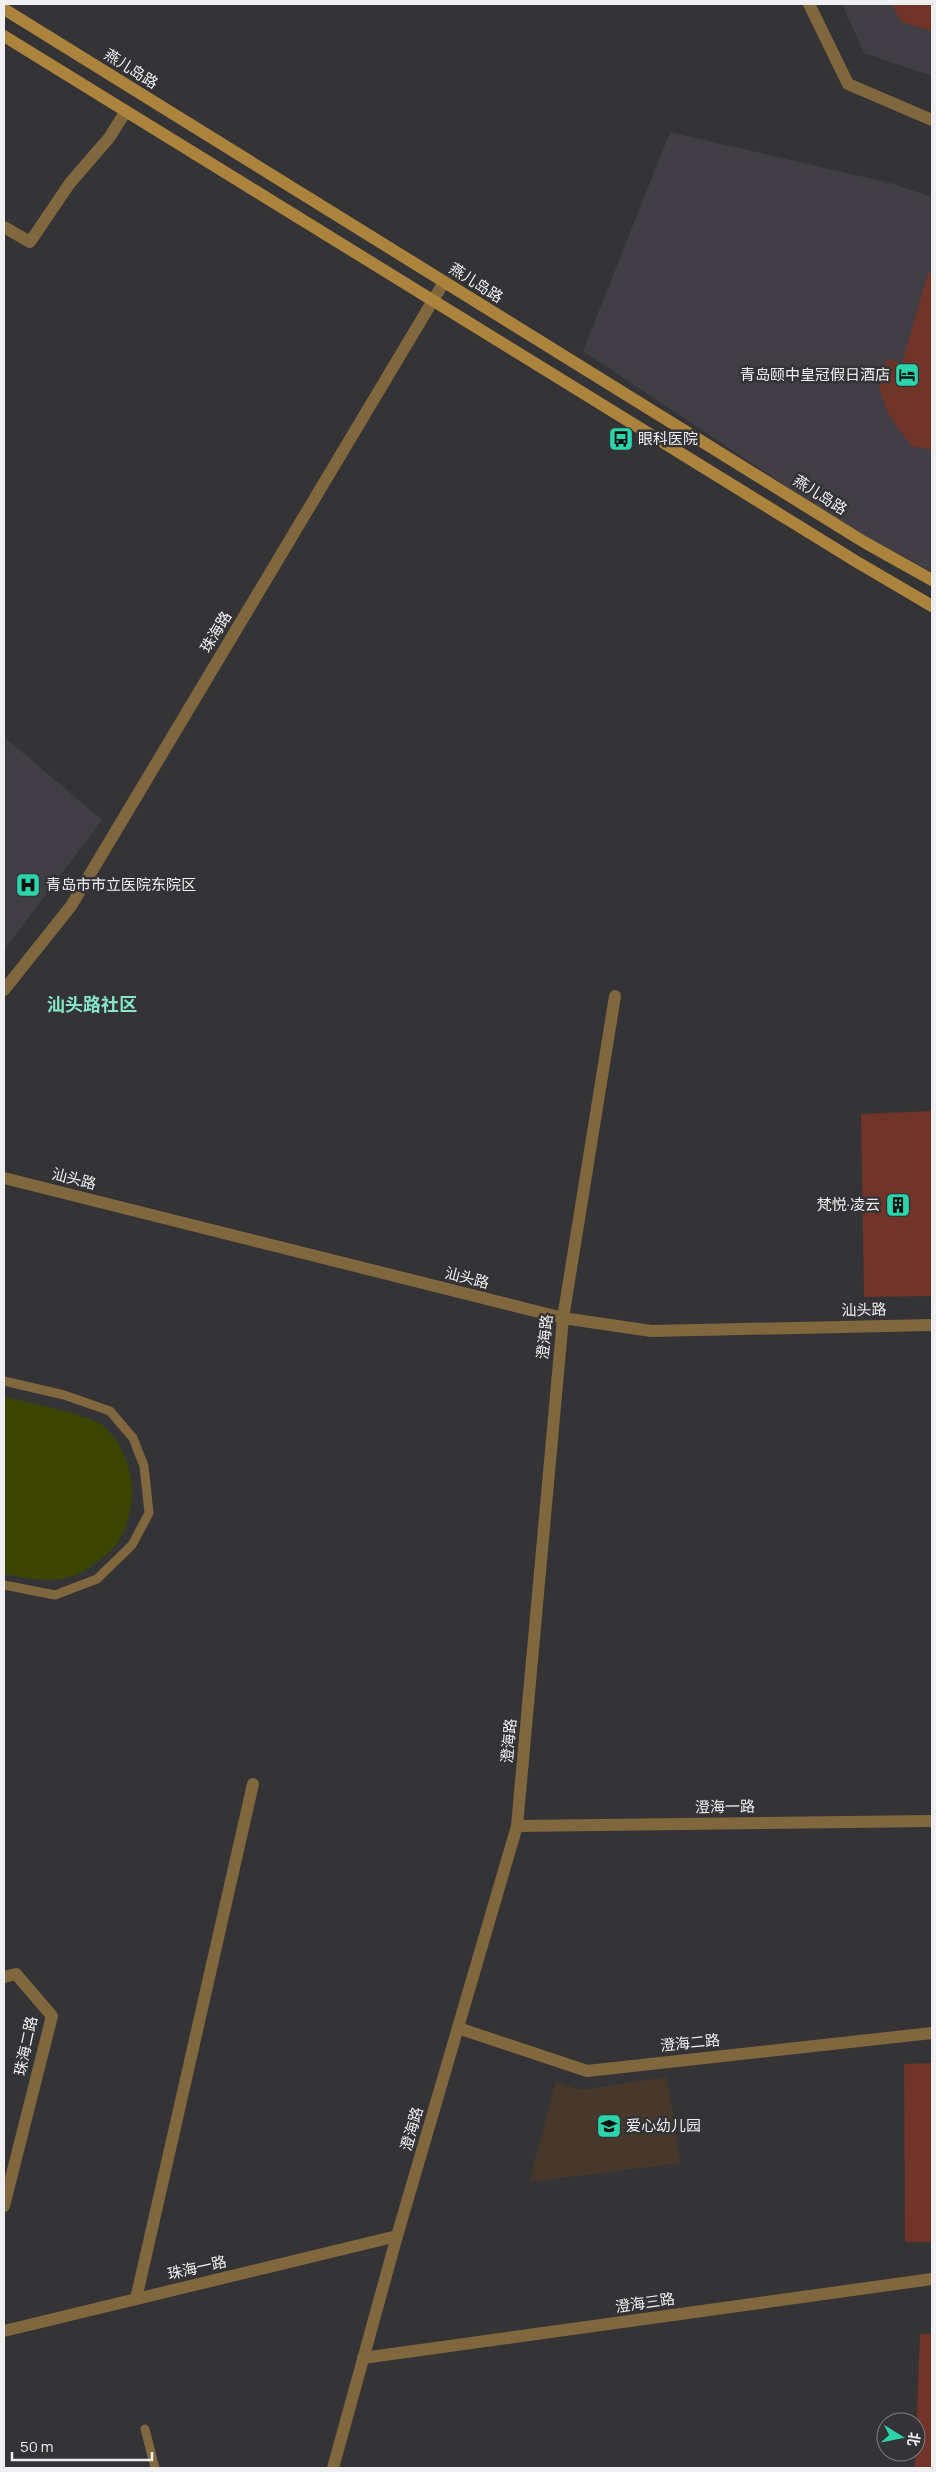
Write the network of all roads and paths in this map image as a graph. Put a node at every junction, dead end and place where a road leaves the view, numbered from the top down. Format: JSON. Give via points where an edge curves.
{"nodes":[{"id":1,"x":809,"y":4,"type":"edge"},
{"id":2,"x":4,"y":9,"type":"edge"},
{"id":3,"x":4,"y":36,"type":"edge"},
{"id":4,"x":126,"y":111,"type":"junction"},
{"id":5,"x":932,"y":120,"type":"edge"},
{"id":6,"x":4,"y":227,"type":"edge"},
{"id":7,"x":444,"y":282,"type":"junction"},
{"id":8,"x":433,"y":300,"type":"junction"},
{"id":9,"x":932,"y":580,"type":"edge"},
{"id":10,"x":932,"y":606,"type":"edge"},
{"id":11,"x":4,"y":990,"type":"edge"},
{"id":12,"x":614,"y":996,"type":"dead end"},
{"id":13,"x":4,"y":1178,"type":"edge"},
{"id":14,"x":563,"y":1318,"type":"junction"},
{"id":15,"x":932,"y":1325,"type":"edge"},
{"id":16,"x":4,"y":1381,"type":"edge"},
{"id":17,"x":4,"y":1585,"type":"edge"},
{"id":18,"x":253,"y":1784,"type":"dead end"},
{"id":19,"x":932,"y":1821,"type":"edge"},
{"id":20,"x":517,"y":1826,"type":"junction"},
{"id":21,"x":4,"y":1977,"type":"edge"},
{"id":22,"x":458,"y":2028,"type":"junction"},
{"id":23,"x":932,"y":2033,"type":"edge"},
{"id":24,"x":4,"y":2206,"type":"edge"},
{"id":25,"x":397,"y":2236,"type":"junction"},
{"id":26,"x":932,"y":2280,"type":"edge"},
{"id":27,"x":136,"y":2299,"type":"junction"},
{"id":28,"x":4,"y":2331,"type":"edge"},
{"id":29,"x":363,"y":2358,"type":"junction"},
{"id":30,"x":145,"y":2429,"type":"dead end"},
{"id":31,"x":155,"y":2468,"type":"edge"},
{"id":32,"x":333,"y":2468,"type":"edge"}],
"edges":[{"from":1,"to":5,"type":"street","via":[[848,84]]},
{"from":2,"to":7,"type":"main road","name":"燕儿岛路"},
{"from":3,"to":4,"type":"main road"},
{"from":4,"to":6,"type":"street","via":[[109,138],[70,183],[30,242]]},
{"from":4,"to":8,"type":"main road"},
{"from":7,"to":8,"type":"street","name":"珠海路"},
{"from":7,"to":9,"type":"main road","name":"燕儿岛路","via":[[864,542]]},
{"from":8,"to":10,"type":"main road"},
{"from":8,"to":11,"type":"street","name":"珠海路","via":[[71,906]]},
{"from":12,"to":14,"type":"street","name":"澄海路"},
{"from":13,"to":14,"type":"street","name":"汕头路"},
{"from":14,"to":15,"type":"street","name":"汕头路","via":[[651,1331]]},
{"from":14,"to":20,"type":"street","name":"澄海路"},
{"from":16,"to":17,"type":"lane","via":[[64,1395],[110,1411],[133,1438],[144,1466],[149,1512],[132,1545],[97,1579],[55,1595]]},
{"from":18,"to":27,"type":"street"},
{"from":19,"to":20,"type":"street","name":"澄海一路"},
{"from":20,"to":22,"type":"street","name":"澄海路"},
{"from":21,"to":24,"type":"street","name":"珠海二路","via":[[16,1974],[52,2016]]},
{"from":22,"to":23,"type":"street","name":"澄海二路","via":[[587,2071]]},
{"from":22,"to":25,"type":"street","name":"澄海路"},
{"from":25,"to":27,"type":"street","name":"珠海一路"},
{"from":25,"to":29,"type":"street","name":"澄海路"},
{"from":26,"to":29,"type":"street","name":"澄海三路"},
{"from":27,"to":28,"type":"street","name":"珠海一路"},
{"from":29,"to":32,"type":"street","name":"澄海路"},
{"from":30,"to":31,"type":"lane"}]}
